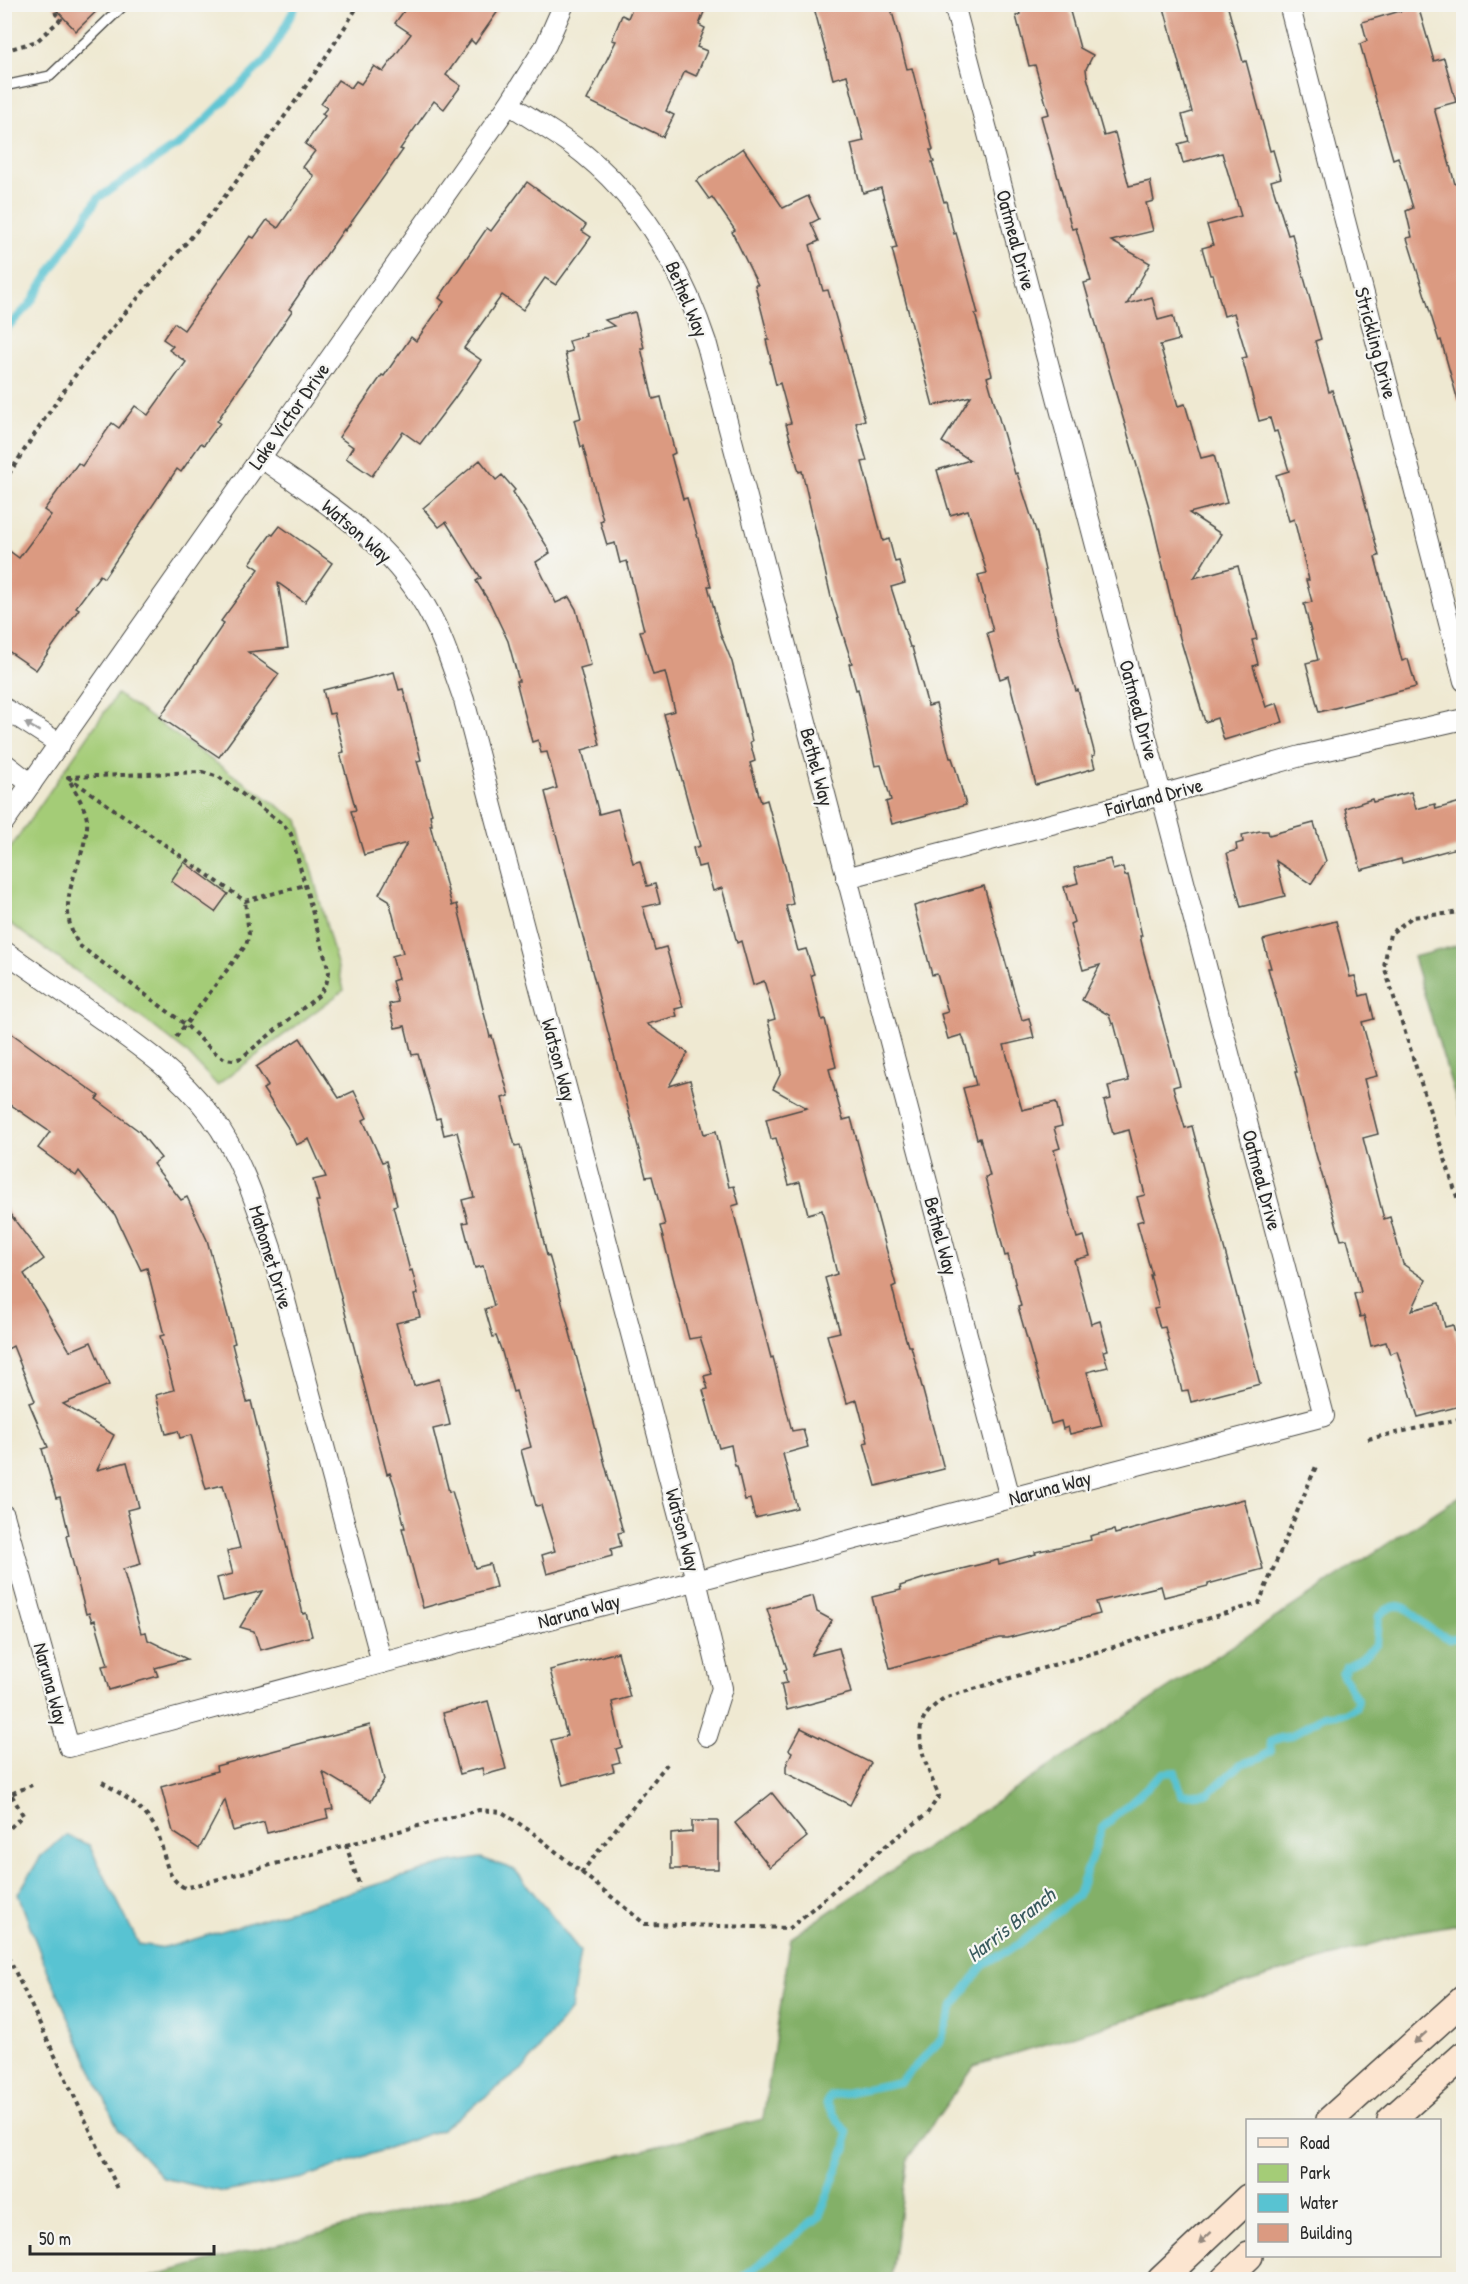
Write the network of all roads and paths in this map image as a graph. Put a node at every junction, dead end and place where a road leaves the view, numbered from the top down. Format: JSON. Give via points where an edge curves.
{"nodes":[{"id":1,"x":54,"y":4,"type":"edge"},
{"id":2,"x":125,"y":4,"type":"edge"},
{"id":3,"x":359,"y":4,"type":"edge"},
{"id":4,"x":564,"y":4,"type":"edge"},
{"id":5,"x":954,"y":4,"type":"edge"},
{"id":6,"x":1289,"y":4,"type":"edge"},
{"id":7,"x":4,"y":51,"type":"edge"},
{"id":8,"x":4,"y":86,"type":"edge"},
{"id":9,"x":509,"y":104,"type":"junction"},
{"id":10,"x":261,"y":458,"type":"junction"},
{"id":11,"x":4,"y":482,"type":"edge"},
{"id":12,"x":1464,"y":681,"type":"edge"},
{"id":13,"x":4,"y":708,"type":"edge"},
{"id":14,"x":1464,"y":719,"type":"edge"},
{"id":15,"x":60,"y":744,"type":"junction"},
{"id":16,"x":4,"y":763,"type":"edge"},
{"id":17,"x":68,"y":777,"type":"junction"},
{"id":18,"x":31,"y":784,"type":"junction"},
{"id":19,"x":1161,"y":795,"type":"junction"},
{"id":20,"x":4,"y":822,"type":"edge"},
{"id":21,"x":846,"y":878,"type":"junction"},
{"id":22,"x":305,"y":885,"type":"junction"},
{"id":23,"x":246,"y":901,"type":"junction"},
{"id":24,"x":1464,"y":912,"type":"edge"},
{"id":25,"x":4,"y":951,"type":"edge"},
{"id":26,"x":186,"y":1024,"type":"junction"},
{"id":27,"x":176,"y":1037,"type":"dead end"},
{"id":28,"x":1464,"y":1219,"type":"edge"},
{"id":29,"x":1324,"y":1416,"type":"joint"},
{"id":30,"x":1464,"y":1418,"type":"edge"},
{"id":31,"x":1368,"y":1438,"type":"dead end"},
{"id":32,"x":1317,"y":1464,"type":"dead end"},
{"id":33,"x":1010,"y":1498,"type":"junction"},
{"id":34,"x":4,"y":1515,"type":"edge"},
{"id":35,"x":696,"y":1580,"type":"junction"},
{"id":36,"x":382,"y":1663,"type":"junction"},
{"id":37,"x":707,"y":1736,"type":"dead end"},
{"id":38,"x":667,"y":1764,"type":"dead end"},
{"id":39,"x":102,"y":1782,"type":"dead end"},
{"id":40,"x":32,"y":1785,"type":"dead end"},
{"id":41,"x":11,"y":1794,"type":"junction"},
{"id":42,"x":4,"y":1797,"type":"edge"},
{"id":43,"x":4,"y":1834,"type":"edge"},
{"id":44,"x":346,"y":1845,"type":"junction"},
{"id":45,"x":581,"y":1873,"type":"junction"},
{"id":46,"x":360,"y":1887,"type":"dead end"},
{"id":47,"x":4,"y":1948,"type":"edge"},
{"id":48,"x":1464,"y":1999,"type":"edge"},
{"id":49,"x":1464,"y":2055,"type":"edge"},
{"id":50,"x":1376,"y":2077,"type":"junction"},
{"id":51,"x":1398,"y":2114,"type":"edge"},
{"id":52,"x":1332,"y":2119,"type":"edge"},
{"id":53,"x":118,"y":2191,"type":"dead end"},
{"id":54,"x":1246,"y":2200,"type":"edge"},
{"id":55,"x":1248,"y":2257,"type":"edge"},
{"id":56,"x":1161,"y":2280,"type":"edge"},
{"id":57,"x":1224,"y":2280,"type":"edge"}],
"edges":[{"from":1,"to":7,"type":"path","via":[[61,19],[37,41]]},
{"from":2,"to":8,"type":"lane","via":[[50,76]]},
{"from":3,"to":11,"type":"path","via":[[323,64],[229,191],[107,334]]},
{"from":4,"to":9,"type":"street","name":"Lake Victor Drive","via":[[546,45]]},
{"from":5,"to":19,"type":"street","name":"Oatmeal Drive"},
{"from":6,"to":12,"type":"street","name":"Strickling Drive"},
{"from":9,"to":10,"type":"street","name":"Lake Victor Drive"},
{"from":9,"to":21,"type":"street","name":"Bethel Way","via":[[585,155],[619,188],[648,223],[693,304]]},
{"from":10,"to":15,"type":"street","name":"Lake Victor Drive"},
{"from":10,"to":35,"type":"street","name":"Watson Way","via":[[367,534],[400,569],[426,607],[447,652],[467,712]]},
{"from":15,"to":13,"type":"street","one_way":true},
{"from":14,"to":19,"type":"street","name":"Fairland Drive","via":[[1301,756]]},
{"from":15,"to":18,"type":"street","name":"Lake Victor Drive"},
{"from":16,"to":18,"type":"street"},
{"from":17,"to":22,"type":"path","via":[[202,772],[219,777],[285,825]]},
{"from":17,"to":23,"type":"path"},
{"from":17,"to":26,"type":"path","via":[[87,819],[67,899],[72,934],[80,946]]},
{"from":18,"to":20,"type":"street","name":"Lake Victor Drive"},
{"from":19,"to":21,"type":"street","name":"Fairland Drive"},
{"from":19,"to":29,"type":"street","name":"Oatmeal Drive"},
{"from":21,"to":33,"type":"street","name":"Bethel Way"},
{"from":22,"to":23,"type":"path"},
{"from":22,"to":26,"type":"path","via":[[329,972],[318,996],[234,1060],[213,1051]]},
{"from":23,"to":26,"type":"path","via":[[246,945]]},
{"from":24,"to":28,"type":"path","via":[[1412,917],[1390,934],[1384,966]]},
{"from":25,"to":36,"type":"street","name":"Mahomet Drive","via":[[147,1050],[182,1080],[212,1117],[235,1155],[271,1248]]},
{"from":26,"to":27,"type":"path"},
{"from":29,"to":33,"type":"street","name":"Naruna Way"},
{"from":30,"to":31,"type":"path"},
{"from":32,"to":45,"type":"path","via":[[1259,1603],[944,1698],[930,1710],[921,1724],[922,1756],[939,1796],[927,1814],[790,1928],[645,1924]]},
{"from":33,"to":35,"type":"street","name":"Naruna Way"},
{"from":34,"to":36,"type":"street","name":"Naruna Way","via":[[69,1747]]},
{"from":35,"to":36,"type":"street","name":"Naruna Way"},
{"from":35,"to":37,"type":"street","name":"Watson Way","via":[[722,1688]]},
{"from":38,"to":45,"type":"path"},
{"from":39,"to":44,"type":"path","via":[[154,1825],[170,1874],[185,1888]]},
{"from":40,"to":41,"type":"path"},
{"from":41,"to":42,"type":"path"},
{"from":41,"to":43,"type":"path","via":[[23,1815]]},
{"from":44,"to":45,"type":"path","via":[[479,1810],[502,1812]]},
{"from":44,"to":46,"type":"path"},
{"from":47,"to":53,"type":"path"},
{"from":48,"to":50,"type":"main road","one_way":true},
{"from":49,"to":51,"type":"main road"},
{"from":50,"to":51,"type":"main road"},
{"from":50,"to":52,"type":"main road"},
{"from":54,"to":56,"type":"main road","one_way":true},
{"from":55,"to":57,"type":"main road"}]}
